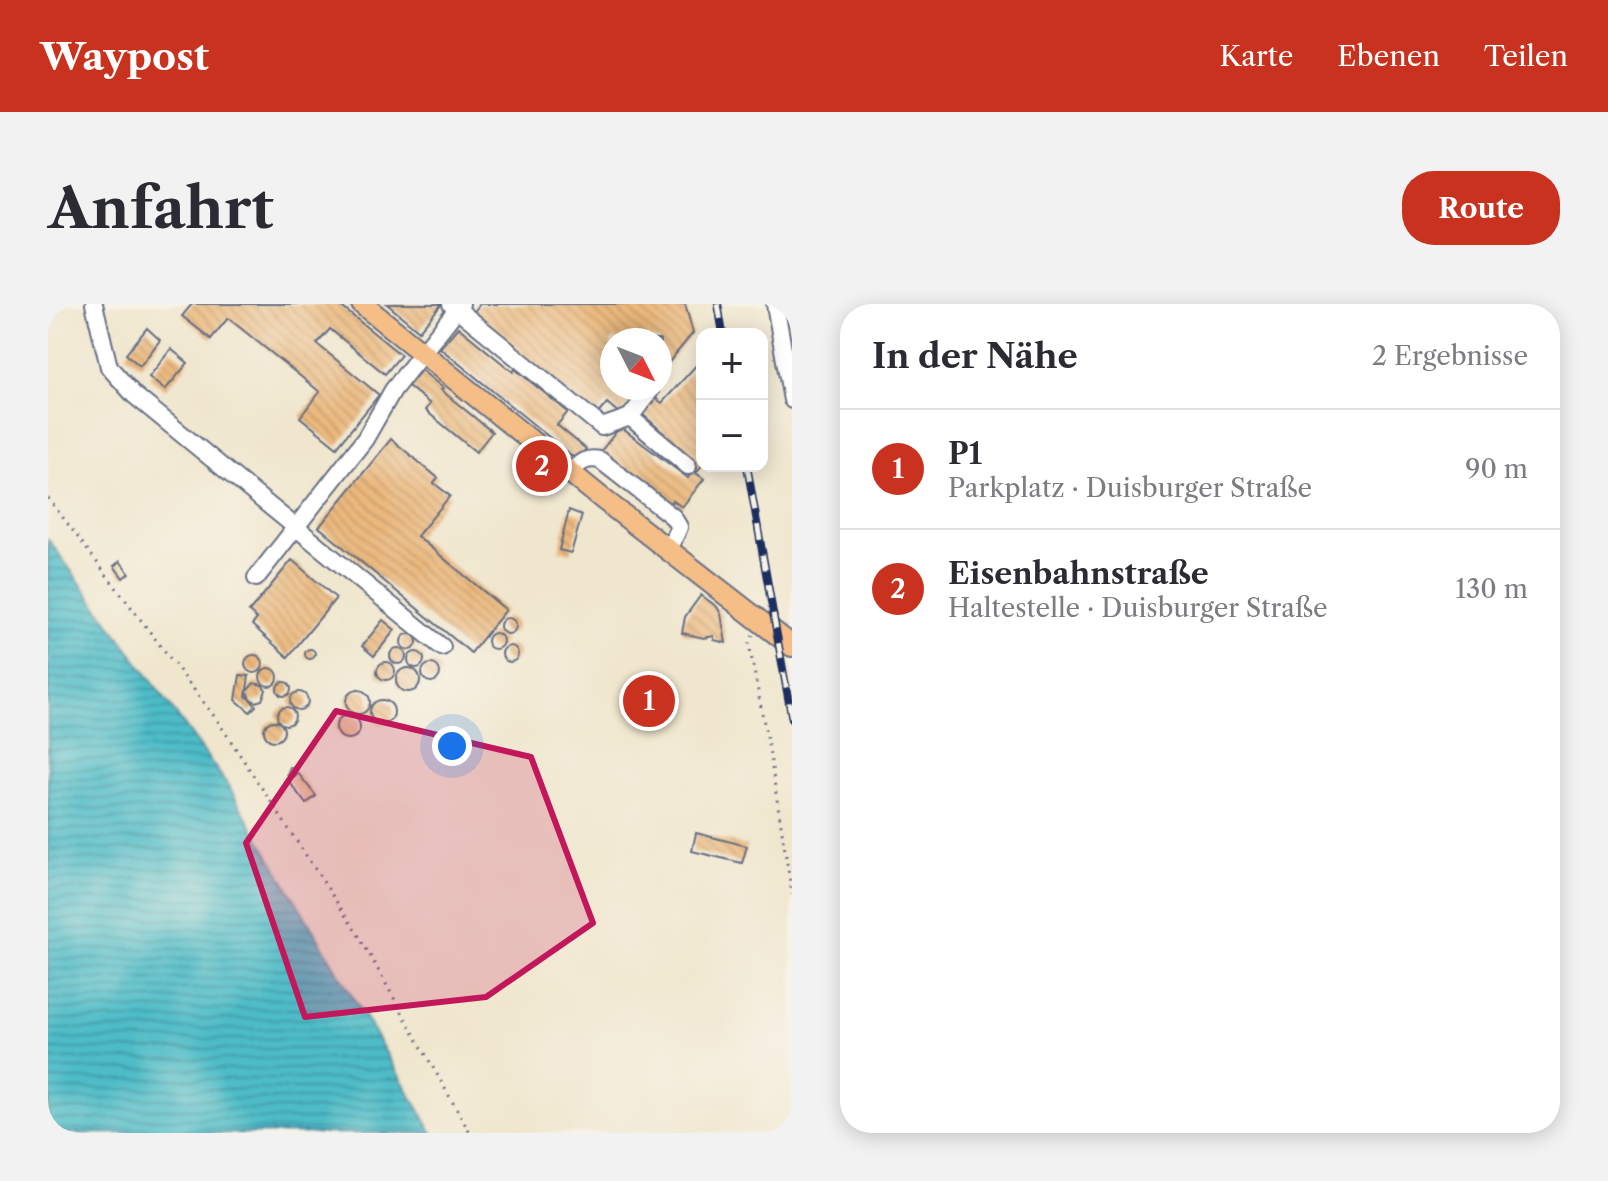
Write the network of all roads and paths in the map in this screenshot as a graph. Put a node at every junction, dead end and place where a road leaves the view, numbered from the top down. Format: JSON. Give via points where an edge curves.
{"nodes":[{"id":1,"x":94,"y":304,"type":"edge"},
{"id":2,"x":362,"y":304,"type":"edge"},
{"id":3,"x":775,"y":304,"type":"edge"},
{"id":4,"x":456,"y":306,"type":"edge"},
{"id":5,"x":423,"y":353,"type":"junction"},
{"id":6,"x":643,"y":400,"type":"edge"},
{"id":7,"x":792,"y":400,"type":"edge"},
{"id":8,"x":630,"y":417,"type":"junction"},
{"id":9,"x":602,"y":427,"type":"junction"},
{"id":10,"x":576,"y":466,"type":"junction"},
{"id":11,"x":688,"y":466,"type":"dead end"},
{"id":12,"x":48,"y":498,"type":"edge"},
{"id":13,"x":297,"y":526,"type":"junction"},
{"id":14,"x":669,"y":550,"type":"junction"},
{"id":15,"x":256,"y":578,"type":"dead end"},
{"id":16,"x":760,"y":622,"type":"junction"},
{"id":17,"x":792,"y":646,"type":"edge"},
{"id":18,"x":442,"y":647,"type":"dead end"},
{"id":19,"x":792,"y":895,"type":"edge"},
{"id":20,"x":470,"y":1133,"type":"edge"}],
"edges":[{"from":1,"to":13,"type":"street","via":[[109,367],[134,395]]},
{"from":2,"to":5,"type":"main road"},
{"from":3,"to":7,"type":"street"},
{"from":4,"to":5,"type":"street"},
{"from":4,"to":9,"type":"street"},
{"from":5,"to":10,"type":"main road"},
{"from":5,"to":13,"type":"street"},
{"from":6,"to":8,"type":"street"},
{"from":8,"to":9,"type":"street"},
{"from":8,"to":11,"type":"street"},
{"from":9,"to":10,"type":"street"},
{"from":10,"to":14,"type":"main road"},
{"from":10,"to":14,"type":"street","via":[[590,458],[600,460],[673,517],[679,527]]},
{"from":12,"to":20,"type":"path","via":[[217,720],[359,936]]},
{"from":13,"to":15,"type":"street"},
{"from":13,"to":18,"type":"street"},
{"from":14,"to":16,"type":"main road"},
{"from":16,"to":17,"type":"main road"},
{"from":16,"to":19,"type":"path","via":[[749,644]]}]}
